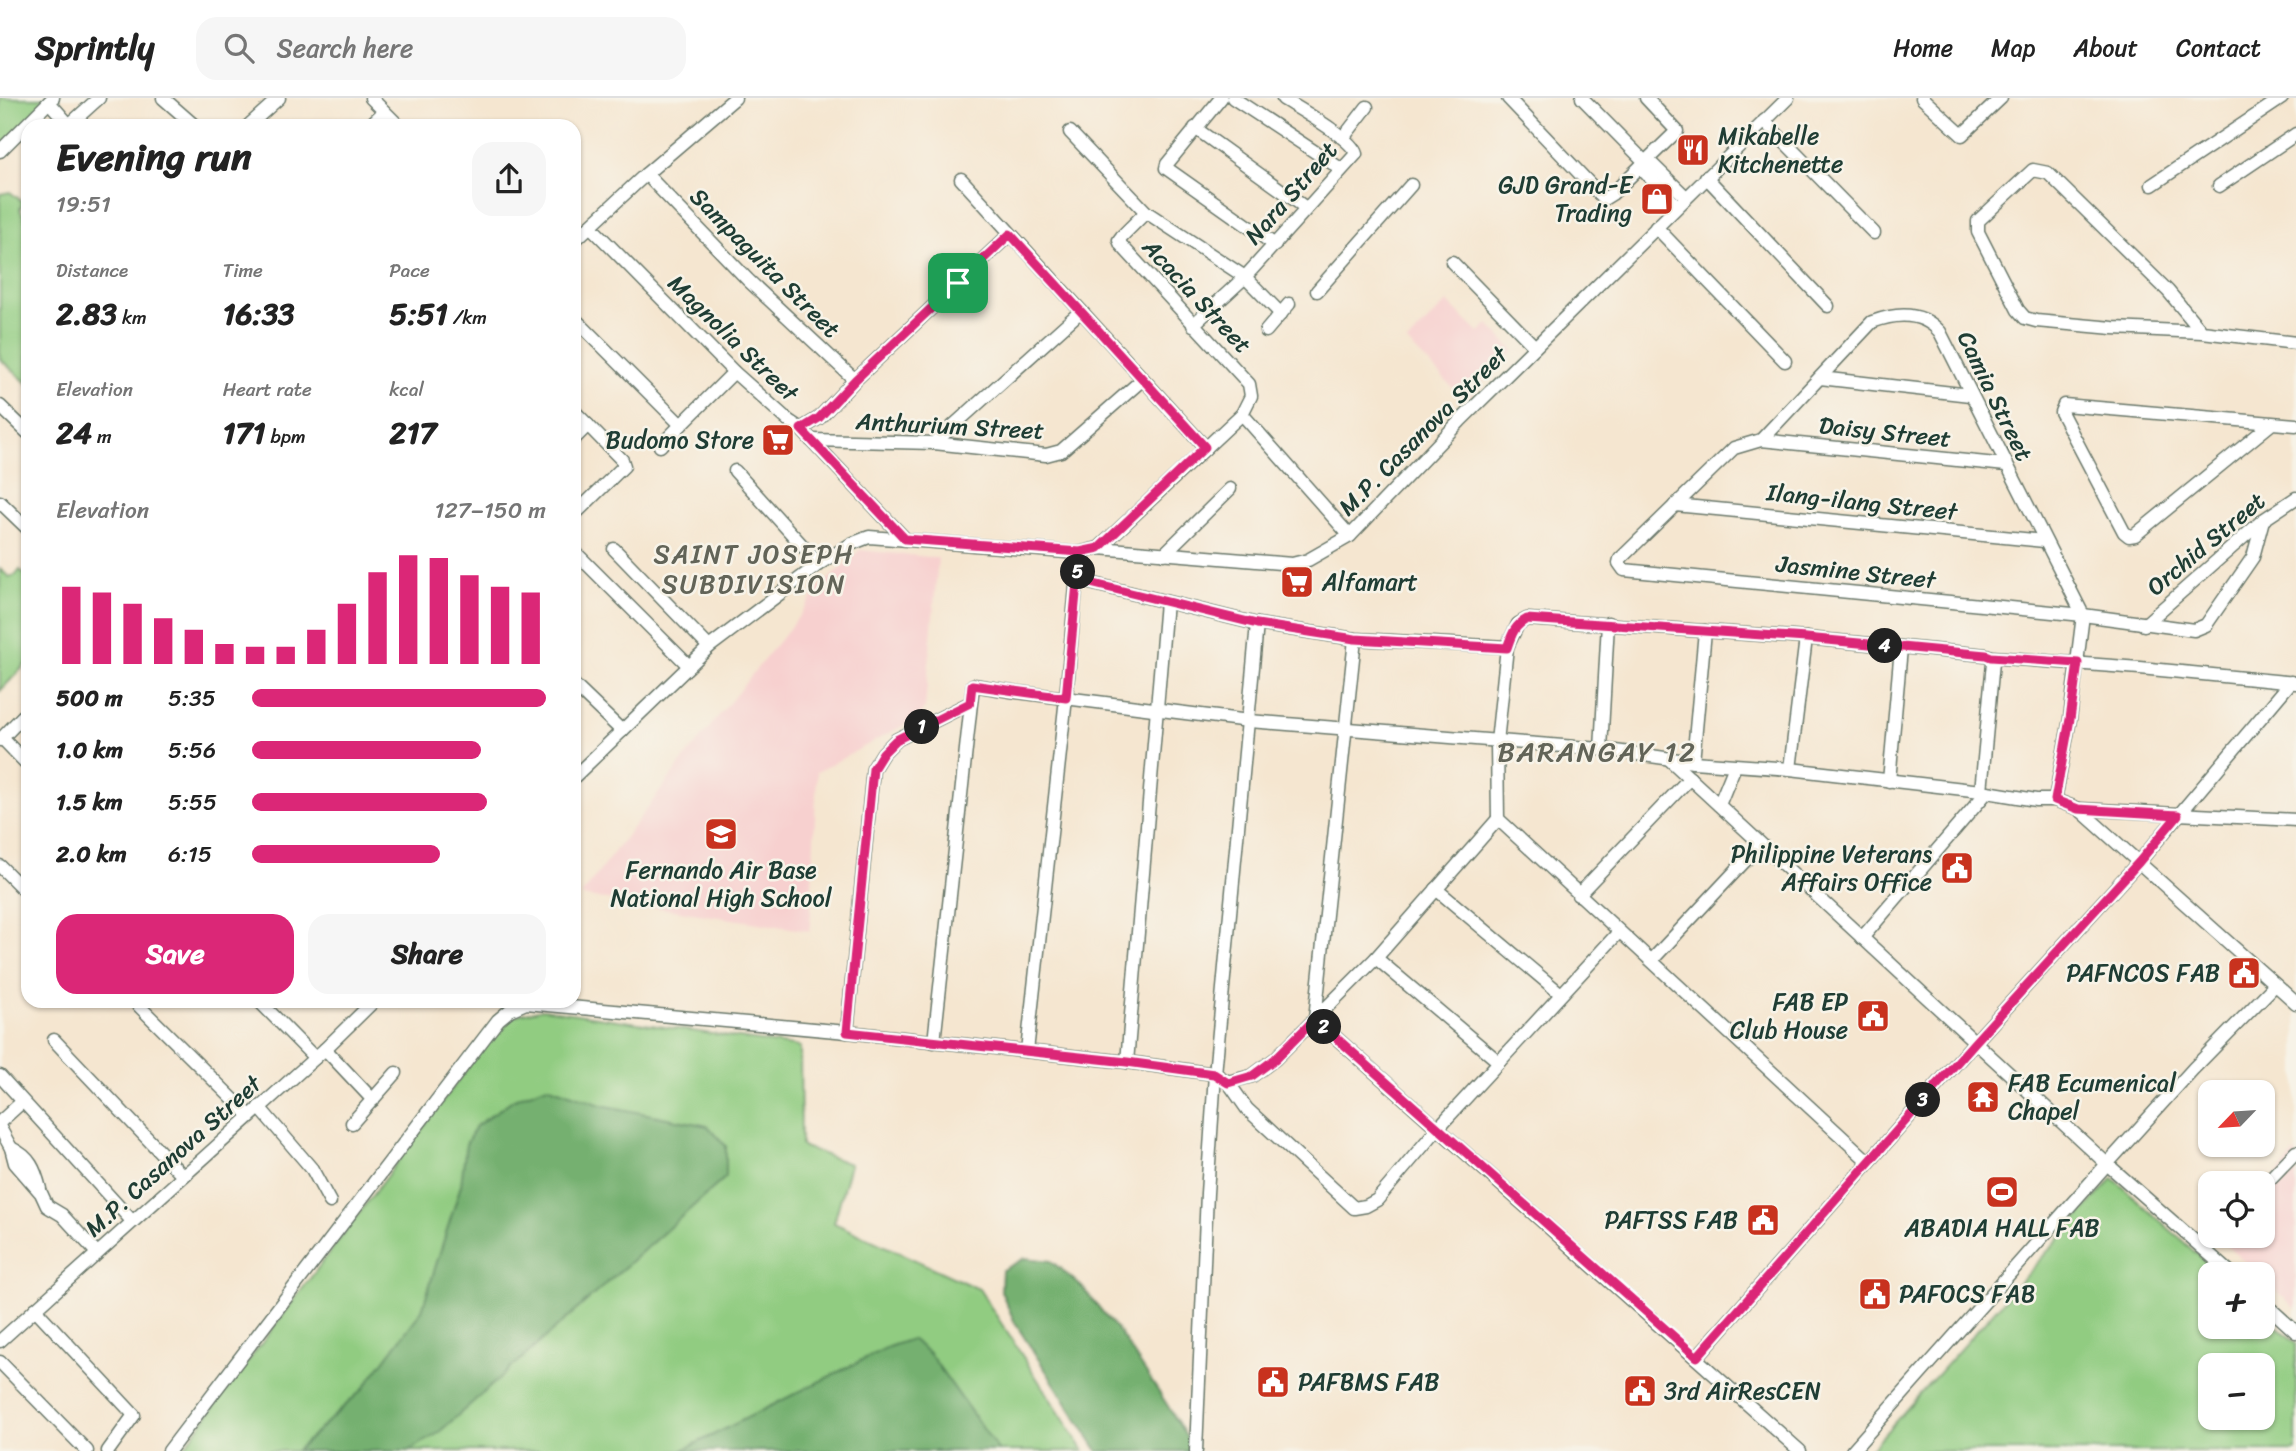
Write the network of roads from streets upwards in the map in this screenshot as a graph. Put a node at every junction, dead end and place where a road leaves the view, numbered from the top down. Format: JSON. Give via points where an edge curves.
{"nodes":[{"id":1,"x":99,"y":98,"type":"edge"},
{"id":2,"x":163,"y":98,"type":"edge"},
{"id":3,"x":277,"y":98,"type":"edge"},
{"id":4,"x":371,"y":98,"type":"edge"},
{"id":5,"x":735,"y":98,"type":"edge"},
{"id":6,"x":1221,"y":98,"type":"edge"},
{"id":7,"x":1233,"y":98,"type":"edge"},
{"id":8,"x":1508,"y":98,"type":"edge"},
{"id":9,"x":1582,"y":98,"type":"edge"},
{"id":10,"x":1646,"y":98,"type":"edge"},
{"id":11,"x":1788,"y":98,"type":"edge"},
{"id":12,"x":1922,"y":98,"type":"edge"},
{"id":13,"x":2001,"y":98,"type":"edge"},
{"id":14,"x":2282,"y":98,"type":"edge"},
{"id":15,"x":1283,"y":99,"type":"edge"},
{"id":16,"x":51,"y":100,"type":"edge"},
{"id":17,"x":1367,"y":107,"type":"dead end"},
{"id":18,"x":384,"y":112,"type":"junction"},
{"id":19,"x":32,"y":119,"type":"edge"},
{"id":20,"x":65,"y":119,"type":"edge"},
{"id":21,"x":77,"y":119,"type":"edge"},
{"id":22,"x":187,"y":119,"type":"edge"},
{"id":23,"x":255,"y":119,"type":"edge"},
{"id":24,"x":376,"y":119,"type":"edge"},
{"id":25,"x":392,"y":119,"type":"edge"},
{"id":26,"x":1764,"y":121,"type":"junction"},
{"id":27,"x":1195,"y":128,"type":"junction"},
{"id":28,"x":21,"y":129,"type":"edge"},
{"id":29,"x":1070,"y":132,"type":"dead end"},
{"id":30,"x":2296,"y":134,"type":"edge"},
{"id":31,"x":1343,"y":138,"type":"junction"},
{"id":32,"x":0,"y":150,"type":"edge"},
{"id":33,"x":1645,"y":163,"type":"junction"},
{"id":34,"x":1341,"y":169,"type":"junction"},
{"id":35,"x":646,"y":174,"type":"junction"},
{"id":36,"x":1706,"y":177,"type":"junction"},
{"id":37,"x":961,"y":180,"type":"dead end"},
{"id":38,"x":1412,"y":185,"type":"dead end"},
{"id":39,"x":2152,"y":185,"type":"dead end"},
{"id":40,"x":2220,"y":186,"type":"dead end"},
{"id":41,"x":1682,"y":202,"type":"junction"},
{"id":42,"x":1306,"y":208,"type":"junction"},
{"id":43,"x":1146,"y":212,"type":"junction"},
{"id":44,"x":590,"y":226,"type":"junction"},
{"id":45,"x":1656,"y":227,"type":"junction"},
{"id":46,"x":1874,"y":233,"type":"dead end"},
{"id":47,"x":1010,"y":234,"type":"junction"},
{"id":48,"x":581,"y":235,"type":"edge"},
{"id":49,"x":1275,"y":245,"type":"junction"},
{"id":50,"x":1452,"y":262,"type":"dead end"},
{"id":51,"x":1245,"y":277,"type":"junction"},
{"id":52,"x":1317,"y":291,"type":"dead end"},
{"id":53,"x":1828,"y":306,"type":"dead end"},
{"id":54,"x":1081,"y":311,"type":"junction"},
{"id":55,"x":1194,"y":324,"type":"junction"},
{"id":56,"x":581,"y":325,"type":"edge"},
{"id":57,"x":1266,"y":331,"type":"dead end"},
{"id":58,"x":2202,"y":332,"type":"junction"},
{"id":59,"x":2296,"y":343,"type":"edge"},
{"id":60,"x":1535,"y":347,"type":"junction"},
{"id":61,"x":1785,"y":361,"type":"dead end"},
{"id":62,"x":734,"y":372,"type":"junction"},
{"id":63,"x":1820,"y":377,"type":"junction"},
{"id":64,"x":1143,"y":379,"type":"junction"},
{"id":65,"x":855,"y":380,"type":"junction"},
{"id":66,"x":1970,"y":395,"type":"junction"},
{"id":67,"x":0,"y":406,"type":"edge"},
{"id":68,"x":1242,"y":414,"type":"junction"},
{"id":69,"x":581,"y":418,"type":"edge"},
{"id":70,"x":2271,"y":424,"type":"junction"},
{"id":71,"x":588,"y":425,"type":"junction"},
{"id":72,"x":681,"y":425,"type":"junction"},
{"id":73,"x":2296,"y":425,"type":"edge"},
{"id":74,"x":21,"y":426,"type":"edge"},
{"id":75,"x":801,"y":429,"type":"junction"},
{"id":76,"x":581,"y":432,"type":"edge"},
{"id":77,"x":811,"y":440,"type":"junction"},
{"id":78,"x":1760,"y":440,"type":"junction"},
{"id":79,"x":934,"y":443,"type":"junction"},
{"id":80,"x":660,"y":446,"type":"dead end"},
{"id":81,"x":1205,"y":447,"type":"junction"},
{"id":82,"x":2006,"y":465,"type":"junction"},
{"id":83,"x":734,"y":471,"type":"dead end"},
{"id":84,"x":1230,"y":489,"type":"dead end"},
{"id":85,"x":2296,"y":498,"type":"edge"},
{"id":86,"x":0,"y":502,"type":"edge"},
{"id":87,"x":1675,"y":505,"type":"junction"},
{"id":88,"x":581,"y":508,"type":"edge"},
{"id":89,"x":2263,"y":520,"type":"junction"},
{"id":90,"x":21,"y":522,"type":"edge"},
{"id":91,"x":1350,"y":536,"type":"junction"},
{"id":92,"x":905,"y":539,"type":"junction"},
{"id":93,"x":2044,"y":541,"type":"junction"},
{"id":94,"x":1099,"y":548,"type":"junction"},
{"id":95,"x":614,"y":549,"type":"dead end"},
{"id":96,"x":1080,"y":552,"type":"junction"},
{"id":97,"x":1164,"y":554,"type":"junction"},
{"id":98,"x":581,"y":558,"type":"edge"},
{"id":99,"x":819,"y":564,"type":"junction"},
{"id":100,"x":1078,"y":580,"type":"junction"},
{"id":101,"x":1166,"y":602,"type":"junction"},
{"id":102,"x":2083,"y":615,"type":"junction"},
{"id":103,"x":1608,"y":623,"type":"junction"},
{"id":104,"x":1257,"y":624,"type":"junction"},
{"id":105,"x":2144,"y":625,"type":"junction"},
{"id":106,"x":1705,"y":631,"type":"junction"},
{"id":107,"x":1806,"y":638,"type":"junction"},
{"id":108,"x":1355,"y":639,"type":"junction"},
{"id":109,"x":709,"y":647,"type":"junction"},
{"id":110,"x":1507,"y":648,"type":"junction"},
{"id":111,"x":1902,"y":648,"type":"junction"},
{"id":112,"x":1991,"y":657,"type":"junction"},
{"id":113,"x":2078,"y":663,"type":"junction"},
{"id":114,"x":689,"y":666,"type":"junction"},
{"id":115,"x":2294,"y":682,"type":"edge"},
{"id":116,"x":581,"y":693,"type":"edge"},
{"id":117,"x":1066,"y":698,"type":"junction"},
{"id":118,"x":970,"y":703,"type":"junction"},
{"id":119,"x":1158,"y":709,"type":"junction"},
{"id":120,"x":21,"y":718,"type":"edge"},
{"id":121,"x":1249,"y":721,"type":"junction"},
{"id":122,"x":1345,"y":730,"type":"junction"},
{"id":123,"x":622,"y":731,"type":"junction"},
{"id":124,"x":1,"y":739,"type":"edge"},
{"id":125,"x":1497,"y":742,"type":"junction"},
{"id":126,"x":1601,"y":749,"type":"junction"},
{"id":127,"x":21,"y":758,"type":"edge"},
{"id":128,"x":1668,"y":759,"type":"junction"},
{"id":129,"x":1693,"y":762,"type":"junction"},
{"id":130,"x":1735,"y":766,"type":"junction"},
{"id":131,"x":1790,"y":769,"type":"junction"},
{"id":132,"x":581,"y":770,"type":"edge"},
{"id":133,"x":1690,"y":778,"type":"junction"},
{"id":134,"x":1889,"y":781,"type":"junction"},
{"id":135,"x":1984,"y":792,"type":"junction"},
{"id":136,"x":2055,"y":800,"type":"junction"},
{"id":137,"x":1719,"y":805,"type":"junction"},
{"id":138,"x":2078,"y":809,"type":"junction"},
{"id":139,"x":2178,"y":815,"type":"junction"},
{"id":140,"x":1497,"y":819,"type":"junction"},
{"id":141,"x":2296,"y":820,"type":"edge"},
{"id":142,"x":1760,"y":845,"type":"junction"},
{"id":143,"x":2139,"y":862,"type":"junction"},
{"id":144,"x":0,"y":866,"type":"edge"},
{"id":145,"x":21,"y":887,"type":"edge"},
{"id":146,"x":1436,"y":889,"type":"junction"},
{"id":147,"x":1578,"y":895,"type":"junction"},
{"id":148,"x":1619,"y":932,"type":"junction"},
{"id":149,"x":1862,"y":938,"type":"junction"},
{"id":150,"x":1376,"y":958,"type":"junction"},
{"id":151,"x":1652,"y":960,"type":"junction"},
{"id":152,"x":2275,"y":985,"type":"junction"},
{"id":153,"x":1561,"y":994,"type":"junction"},
{"id":154,"x":2296,"y":1003,"type":"edge"},
{"id":155,"x":142,"y":1008,"type":"edge"},
{"id":156,"x":267,"y":1008,"type":"edge"},
{"id":157,"x":367,"y":1008,"type":"edge"},
{"id":158,"x":515,"y":1008,"type":"edge"},
{"id":159,"x":581,"y":1008,"type":"edge"},
{"id":160,"x":1315,"y":1019,"type":"junction"},
{"id":161,"x":847,"y":1032,"type":"junction"},
{"id":162,"x":54,"y":1040,"type":"dead end"},
{"id":163,"x":934,"y":1042,"type":"junction"},
{"id":164,"x":1975,"y":1042,"type":"junction"},
{"id":165,"x":1027,"y":1051,"type":"junction"},
{"id":166,"x":320,"y":1054,"type":"junction"},
{"id":167,"x":1127,"y":1062,"type":"junction"},
{"id":168,"x":1499,"y":1062,"type":"junction"},
{"id":169,"x":396,"y":1073,"type":"dead end"},
{"id":170,"x":1214,"y":1074,"type":"junction"},
{"id":171,"x":0,"y":1076,"type":"edge"},
{"id":172,"x":1228,"y":1083,"type":"junction"},
{"id":173,"x":373,"y":1100,"type":"junction"},
{"id":174,"x":22,"y":1101,"type":"junction"},
{"id":175,"x":254,"y":1112,"type":"junction"},
{"id":176,"x":0,"y":1122,"type":"edge"},
{"id":177,"x":352,"y":1123,"type":"dead end"},
{"id":178,"x":0,"y":1128,"type":"edge"},
{"id":179,"x":1438,"y":1128,"type":"junction"},
{"id":180,"x":2296,"y":1152,"type":"edge"},
{"id":181,"x":1869,"y":1161,"type":"junction"},
{"id":182,"x":2107,"y":1164,"type":"junction"},
{"id":183,"x":2275,"y":1174,"type":"edge"},
{"id":184,"x":183,"y":1176,"type":"junction"},
{"id":185,"x":330,"y":1202,"type":"dead end"},
{"id":186,"x":132,"y":1221,"type":"junction"},
{"id":187,"x":2198,"y":1243,"type":"edge"},
{"id":188,"x":2204,"y":1248,"type":"edge"},
{"id":189,"x":97,"y":1252,"type":"junction"},
{"id":190,"x":2219,"y":1262,"type":"edge"},
{"id":191,"x":35,"y":1309,"type":"junction"},
{"id":192,"x":2275,"y":1313,"type":"edge"},
{"id":193,"x":2296,"y":1332,"type":"edge"},
{"id":194,"x":0,"y":1341,"type":"edge"},
{"id":195,"x":1697,"y":1357,"type":"junction"},
{"id":196,"x":0,"y":1362,"type":"edge"},
{"id":197,"x":87,"y":1451,"type":"edge"},
{"id":198,"x":108,"y":1451,"type":"edge"},
{"id":199,"x":169,"y":1451,"type":"edge"},
{"id":200,"x":1196,"y":1451,"type":"edge"},
{"id":201,"x":1800,"y":1451,"type":"edge"},
{"id":202,"x":1852,"y":1451,"type":"edge"}],
"edges":[{"from":1,"to":21,"type":"street"},
{"from":2,"to":22,"type":"street"},
{"from":3,"to":23,"type":"street"},
{"from":4,"to":18,"type":"street"},
{"from":5,"to":35,"type":"street"},
{"from":6,"to":27,"type":"street"},
{"from":7,"to":34,"type":"street"},
{"from":8,"to":33,"type":"street","via":[[1604,199]]},
{"from":9,"to":33,"type":"street"},
{"from":10,"to":33,"type":"street","via":[[1677,131]]},
{"from":11,"to":26,"type":"street","name":"M.P. Casanova Street"},
{"from":12,"to":13,"type":"street","via":[[1962,135]]},
{"from":14,"to":39,"type":"street"},
{"from":15,"to":31,"type":"street","name":"Nara Street"},
{"from":16,"to":19,"type":"street"},
{"from":16,"to":20,"type":"street"},
{"from":17,"to":31,"type":"street"},
{"from":18,"to":24,"type":"street"},
{"from":18,"to":25,"type":"street"},
{"from":26,"to":36,"type":"street","name":"M.P. Casanova Street"},
{"from":26,"to":46,"type":"street"},
{"from":27,"to":42,"type":"street"},
{"from":27,"to":49,"type":"street","via":[[1166,168]]},
{"from":28,"to":32,"type":"street"},
{"from":29,"to":43,"type":"street"},
{"from":30,"to":40,"type":"street"},
{"from":31,"to":34,"type":"street","name":"Nara Street","via":[[1356,154]]},
{"from":33,"to":41,"type":"street"},
{"from":34,"to":42,"type":"street","name":"Nara Street"},
{"from":35,"to":44,"type":"street"},
{"from":35,"to":65,"type":"street","name":"Sampaguita Street","via":[[748,280]]},
{"from":36,"to":41,"type":"street","name":"M.P. Casanova Street"},
{"from":36,"to":53,"type":"street"},
{"from":37,"to":47,"type":"street"},
{"from":38,"to":52,"type":"street"},
{"from":41,"to":45,"type":"street","name":"M.P. Casanova Street"},
{"from":42,"to":49,"type":"street","name":"Nara Street"},
{"from":43,"to":51,"type":"street"},
{"from":43,"to":55,"type":"street","name":"Acacia Street","via":[[1122,236],[1121,245]]},
{"from":44,"to":48,"type":"street"},
{"from":44,"to":62,"type":"street","name":"Magnolia Street"},
{"from":45,"to":60,"type":"street","name":"M.P. Casanova Street"},
{"from":45,"to":61,"type":"street"},
{"from":47,"to":54,"type":"street"},
{"from":47,"to":65,"type":"street"},
{"from":49,"to":51,"type":"street","name":"Nara Street"},
{"from":50,"to":60,"type":"street"},
{"from":51,"to":55,"type":"street","name":"Nara Street"},
{"from":51,"to":57,"type":"street","via":[[1285,309]]},
{"from":54,"to":64,"type":"street"},
{"from":54,"to":79,"type":"street"},
{"from":55,"to":68,"type":"street","name":"Acacia Street","via":[[1249,384],[1251,396]]},
{"from":56,"to":72,"type":"street"},
{"from":58,"to":58,"type":"street","via":[[2025,318],[1978,232],[1978,221],[2033,170],[2048,173],[2168,291]]},
{"from":58,"to":59,"type":"street"},
{"from":60,"to":91,"type":"street","name":"M.P. Casanova Street"},
{"from":62,"to":72,"type":"street"},
{"from":62,"to":75,"type":"street","name":"Magnolia Street"},
{"from":63,"to":66,"type":"street"},
{"from":63,"to":66,"type":"street","name":"Camia Street","via":[[1872,322],[1888,316],[1917,317],[1930,321],[1940,332]]},
{"from":63,"to":78,"type":"street","name":"Camia Street"},
{"from":64,"to":79,"type":"street","name":"Anthurium Street","via":[[1061,451],[1045,455]]},
{"from":64,"to":81,"type":"street"},
{"from":65,"to":75,"type":"street","via":[[819,418]]},
{"from":66,"to":82,"type":"street","name":"Camia Street"},
{"from":67,"to":74,"type":"street"},
{"from":68,"to":81,"type":"street"},
{"from":68,"to":91,"type":"street"},
{"from":69,"to":71,"type":"street"},
{"from":70,"to":70,"type":"street","via":[[2129,536],[2061,412],[2064,405]]},
{"from":70,"to":73,"type":"street"},
{"from":71,"to":76,"type":"street"},
{"from":71,"to":88,"type":"street","via":[[624,466]]},
{"from":72,"to":80,"type":"street"},
{"from":75,"to":77,"type":"street","name":"Magnolia Street"},
{"from":77,"to":79,"type":"street","name":"Anthurium Street"},
{"from":77,"to":92,"type":"street","name":"Magnolia Street"},
{"from":78,"to":82,"type":"street","name":"Daisy Street"},
{"from":78,"to":87,"type":"street","via":[[1734,448]]},
{"from":81,"to":94,"type":"street"},
{"from":82,"to":93,"type":"street","name":"Camia Street"},
{"from":83,"to":99,"type":"street"},
{"from":84,"to":97,"type":"street"},
{"from":85,"to":89,"type":"street","name":"Orchid Street"},
{"from":86,"to":90,"type":"street"},
{"from":87,"to":93,"type":"street","name":"Ilang-ilang Street"},
{"from":87,"to":102,"type":"street","name":"Jasmine Street","via":[[1620,559],[1624,570]]},
{"from":89,"to":105,"type":"street","name":"Orchid Street"},
{"from":89,"to":105,"type":"street","name":"Jasmine Street","via":[[2253,557],[2206,625],[2194,631]]},
{"from":91,"to":97,"type":"street","name":"M.P. Casanova Street","via":[[1292,564]]},
{"from":92,"to":96,"type":"street","name":"M.P. Casanova Street"},
{"from":92,"to":99,"type":"street","name":"M.P. Casanova Street","via":[[869,537]]},
{"from":93,"to":102,"type":"street","name":"Camia Street"},
{"from":94,"to":96,"type":"street","name":"M.P. Casanova Street"},
{"from":94,"to":97,"type":"street","name":"M.P. Casanova Street"},
{"from":95,"to":109,"type":"street"},
{"from":96,"to":100,"type":"street"},
{"from":98,"to":114,"type":"street"},
{"from":99,"to":109,"type":"street","name":"M.P. Casanova Street"},
{"from":100,"to":101,"type":"street"},
{"from":100,"to":117,"type":"street"},
{"from":101,"to":104,"type":"street"},
{"from":101,"to":119,"type":"street"},
{"from":102,"to":105,"type":"street","name":"Jasmine Street"},
{"from":102,"to":113,"type":"street"},
{"from":103,"to":106,"type":"street"},
{"from":103,"to":110,"type":"street","via":[[1527,619],[1513,631]]},
{"from":103,"to":126,"type":"street"},
{"from":104,"to":108,"type":"street"},
{"from":104,"to":121,"type":"street"},
{"from":106,"to":107,"type":"street"},
{"from":106,"to":129,"type":"street"},
{"from":107,"to":111,"type":"street"},
{"from":107,"to":131,"type":"street"},
{"from":108,"to":110,"type":"street"},
{"from":108,"to":122,"type":"street"},
{"from":109,"to":114,"type":"street","name":"M.P. Casanova Street"},
{"from":110,"to":125,"type":"street"},
{"from":111,"to":112,"type":"street"},
{"from":111,"to":134,"type":"street"},
{"from":112,"to":113,"type":"street"},
{"from":112,"to":135,"type":"street"},
{"from":113,"to":115,"type":"street"},
{"from":113,"to":136,"type":"street"},
{"from":114,"to":123,"type":"street","name":"M.P. Casanova Street"},
{"from":115,"to":139,"type":"street"},
{"from":116,"to":123,"type":"street"},
{"from":117,"to":118,"type":"street","via":[[972,685]]},
{"from":117,"to":119,"type":"street"},
{"from":117,"to":165,"type":"street"},
{"from":118,"to":161,"type":"street","via":[[896,740],[873,769]]},
{"from":118,"to":163,"type":"street"},
{"from":119,"to":121,"type":"street"},
{"from":119,"to":167,"type":"street"},
{"from":120,"to":124,"type":"street"},
{"from":121,"to":122,"type":"street"},
{"from":121,"to":170,"type":"street"},
{"from":122,"to":125,"type":"street"},
{"from":122,"to":160,"type":"street"},
{"from":123,"to":132,"type":"street","name":"M.P. Casanova Street"},
{"from":124,"to":127,"type":"street"},
{"from":125,"to":126,"type":"street"},
{"from":125,"to":140,"type":"street"},
{"from":126,"to":128,"type":"street"},
{"from":128,"to":129,"type":"street"},
{"from":128,"to":133,"type":"street"},
{"from":129,"to":130,"type":"street"},
{"from":130,"to":131,"type":"street"},
{"from":130,"to":137,"type":"street"},
{"from":131,"to":134,"type":"street"},
{"from":133,"to":137,"type":"street"},
{"from":133,"to":147,"type":"street"},
{"from":134,"to":135,"type":"street"},
{"from":135,"to":136,"type":"street"},
{"from":135,"to":149,"type":"street"},
{"from":136,"to":138,"type":"street"},
{"from":137,"to":142,"type":"street"},
{"from":138,"to":139,"type":"street"},
{"from":138,"to":143,"type":"street"},
{"from":139,"to":141,"type":"street"},
{"from":139,"to":143,"type":"street"},
{"from":140,"to":146,"type":"street"},
{"from":140,"to":147,"type":"street"},
{"from":142,"to":149,"type":"street"},
{"from":142,"to":151,"type":"street"},
{"from":143,"to":152,"type":"street"},
{"from":143,"to":164,"type":"street"},
{"from":144,"to":145,"type":"street"},
{"from":146,"to":150,"type":"street"},
{"from":146,"to":153,"type":"street"},
{"from":147,"to":148,"type":"street"},
{"from":148,"to":151,"type":"street"},
{"from":148,"to":153,"type":"street"},
{"from":149,"to":164,"type":"street"},
{"from":150,"to":160,"type":"street"},
{"from":150,"to":168,"type":"street"},
{"from":151,"to":181,"type":"street"},
{"from":152,"to":154,"type":"street"},
{"from":152,"to":182,"type":"street"},
{"from":153,"to":168,"type":"street"},
{"from":155,"to":175,"type":"street"},
{"from":156,"to":166,"type":"street"},
{"from":157,"to":166,"type":"street","name":"M.P. Casanova Street"},
{"from":158,"to":199,"type":"street","via":[[481,1041]]},
{"from":159,"to":161,"type":"street"},
{"from":160,"to":172,"type":"street","via":[[1252,1076]]},
{"from":160,"to":179,"type":"street"},
{"from":161,"to":163,"type":"street"},
{"from":162,"to":184,"type":"street"},
{"from":163,"to":165,"type":"street"},
{"from":164,"to":181,"type":"street"},
{"from":164,"to":182,"type":"street"},
{"from":165,"to":167,"type":"street"},
{"from":166,"to":173,"type":"street"},
{"from":166,"to":175,"type":"street","name":"M.P. Casanova Street"},
{"from":167,"to":170,"type":"street"},
{"from":168,"to":179,"type":"street"},
{"from":169,"to":173,"type":"street"},
{"from":170,"to":172,"type":"street"},
{"from":170,"to":200,"type":"street"},
{"from":171,"to":174,"type":"street"},
{"from":172,"to":179,"type":"street","via":[[1247,1109],[1354,1208],[1377,1200]]},
{"from":173,"to":177,"type":"street"},
{"from":174,"to":176,"type":"street"},
{"from":174,"to":186,"type":"street"},
{"from":175,"to":184,"type":"street","name":"M.P. Casanova Street"},
{"from":175,"to":185,"type":"street","via":[[312,1169]]},
{"from":178,"to":189,"type":"street","via":[[11,1148],[32,1164],[47,1206],[62,1215]]},
{"from":179,"to":195,"type":"street"},
{"from":180,"to":183,"type":"street"},
{"from":181,"to":195,"type":"street"},
{"from":182,"to":187,"type":"street"},
{"from":182,"to":202,"type":"street"},
{"from":184,"to":186,"type":"street","name":"M.P. Casanova Street"},
{"from":186,"to":189,"type":"street","name":"M.P. Casanova Street"},
{"from":188,"to":190,"type":"street"},
{"from":189,"to":191,"type":"street","name":"M.P. Casanova Street"},
{"from":191,"to":194,"type":"street","name":"M.P. Casanova Street"},
{"from":191,"to":198,"type":"street","via":[[134,1415]]},
{"from":192,"to":193,"type":"street"},
{"from":195,"to":201,"type":"street"},
{"from":196,"to":197,"type":"street"}]}
